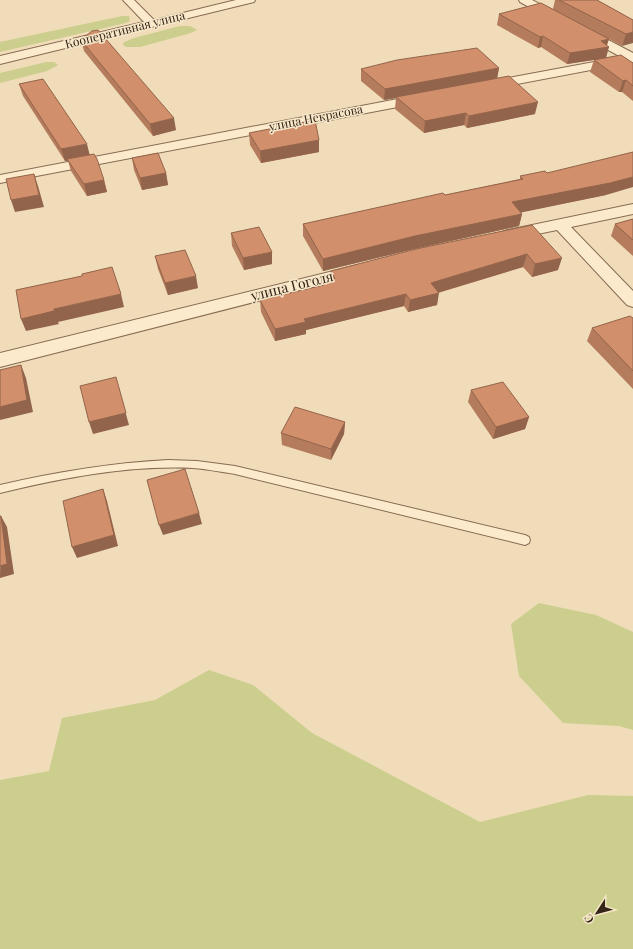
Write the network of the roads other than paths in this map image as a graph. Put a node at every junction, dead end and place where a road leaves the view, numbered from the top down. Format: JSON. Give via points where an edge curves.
{"nodes":[{"id":1,"x":128,"y":0,"type":"edge"},
{"id":2,"x":250,"y":0,"type":"edge"},
{"id":3,"x":524,"y":0,"type":"edge"},
{"id":4,"x":152,"y":24,"type":"junction"},
{"id":5,"x":633,"y":58,"type":"edge"},
{"id":6,"x":0,"y":60,"type":"edge"},
{"id":7,"x":470,"y":89,"type":"edge"},
{"id":8,"x":439,"y":95,"type":"edge"},
{"id":9,"x":0,"y":179,"type":"edge"},
{"id":10,"x":633,"y":209,"type":"edge"},
{"id":11,"x":560,"y":224,"type":"junction"},
{"id":12,"x":491,"y":239,"type":"edge"},
{"id":13,"x":377,"y":265,"type":"edge"},
{"id":14,"x":633,"y":301,"type":"edge"},
{"id":15,"x":0,"y":360,"type":"edge"},
{"id":16,"x":0,"y":489,"type":"edge"},
{"id":17,"x":525,"y":540,"type":"dead end"}],
"edges":[{"from":1,"to":4,"type":"street"},
{"from":2,"to":4,"type":"street","name":"Кооперативная улица"},
{"from":3,"to":5,"type":"street"},
{"from":4,"to":6,"type":"street","name":"Кооперативная улица"},
{"from":5,"to":7,"type":"street"},
{"from":8,"to":9,"type":"street","name":"улица Некрасова"},
{"from":10,"to":11,"type":"street"},
{"from":11,"to":12,"type":"street"},
{"from":11,"to":14,"type":"street"},
{"from":13,"to":15,"type":"street","name":"улица Гоголя"},
{"from":16,"to":17,"type":"lane","via":[[43,479],[150,464],[194,464],[235,470]]}]}
